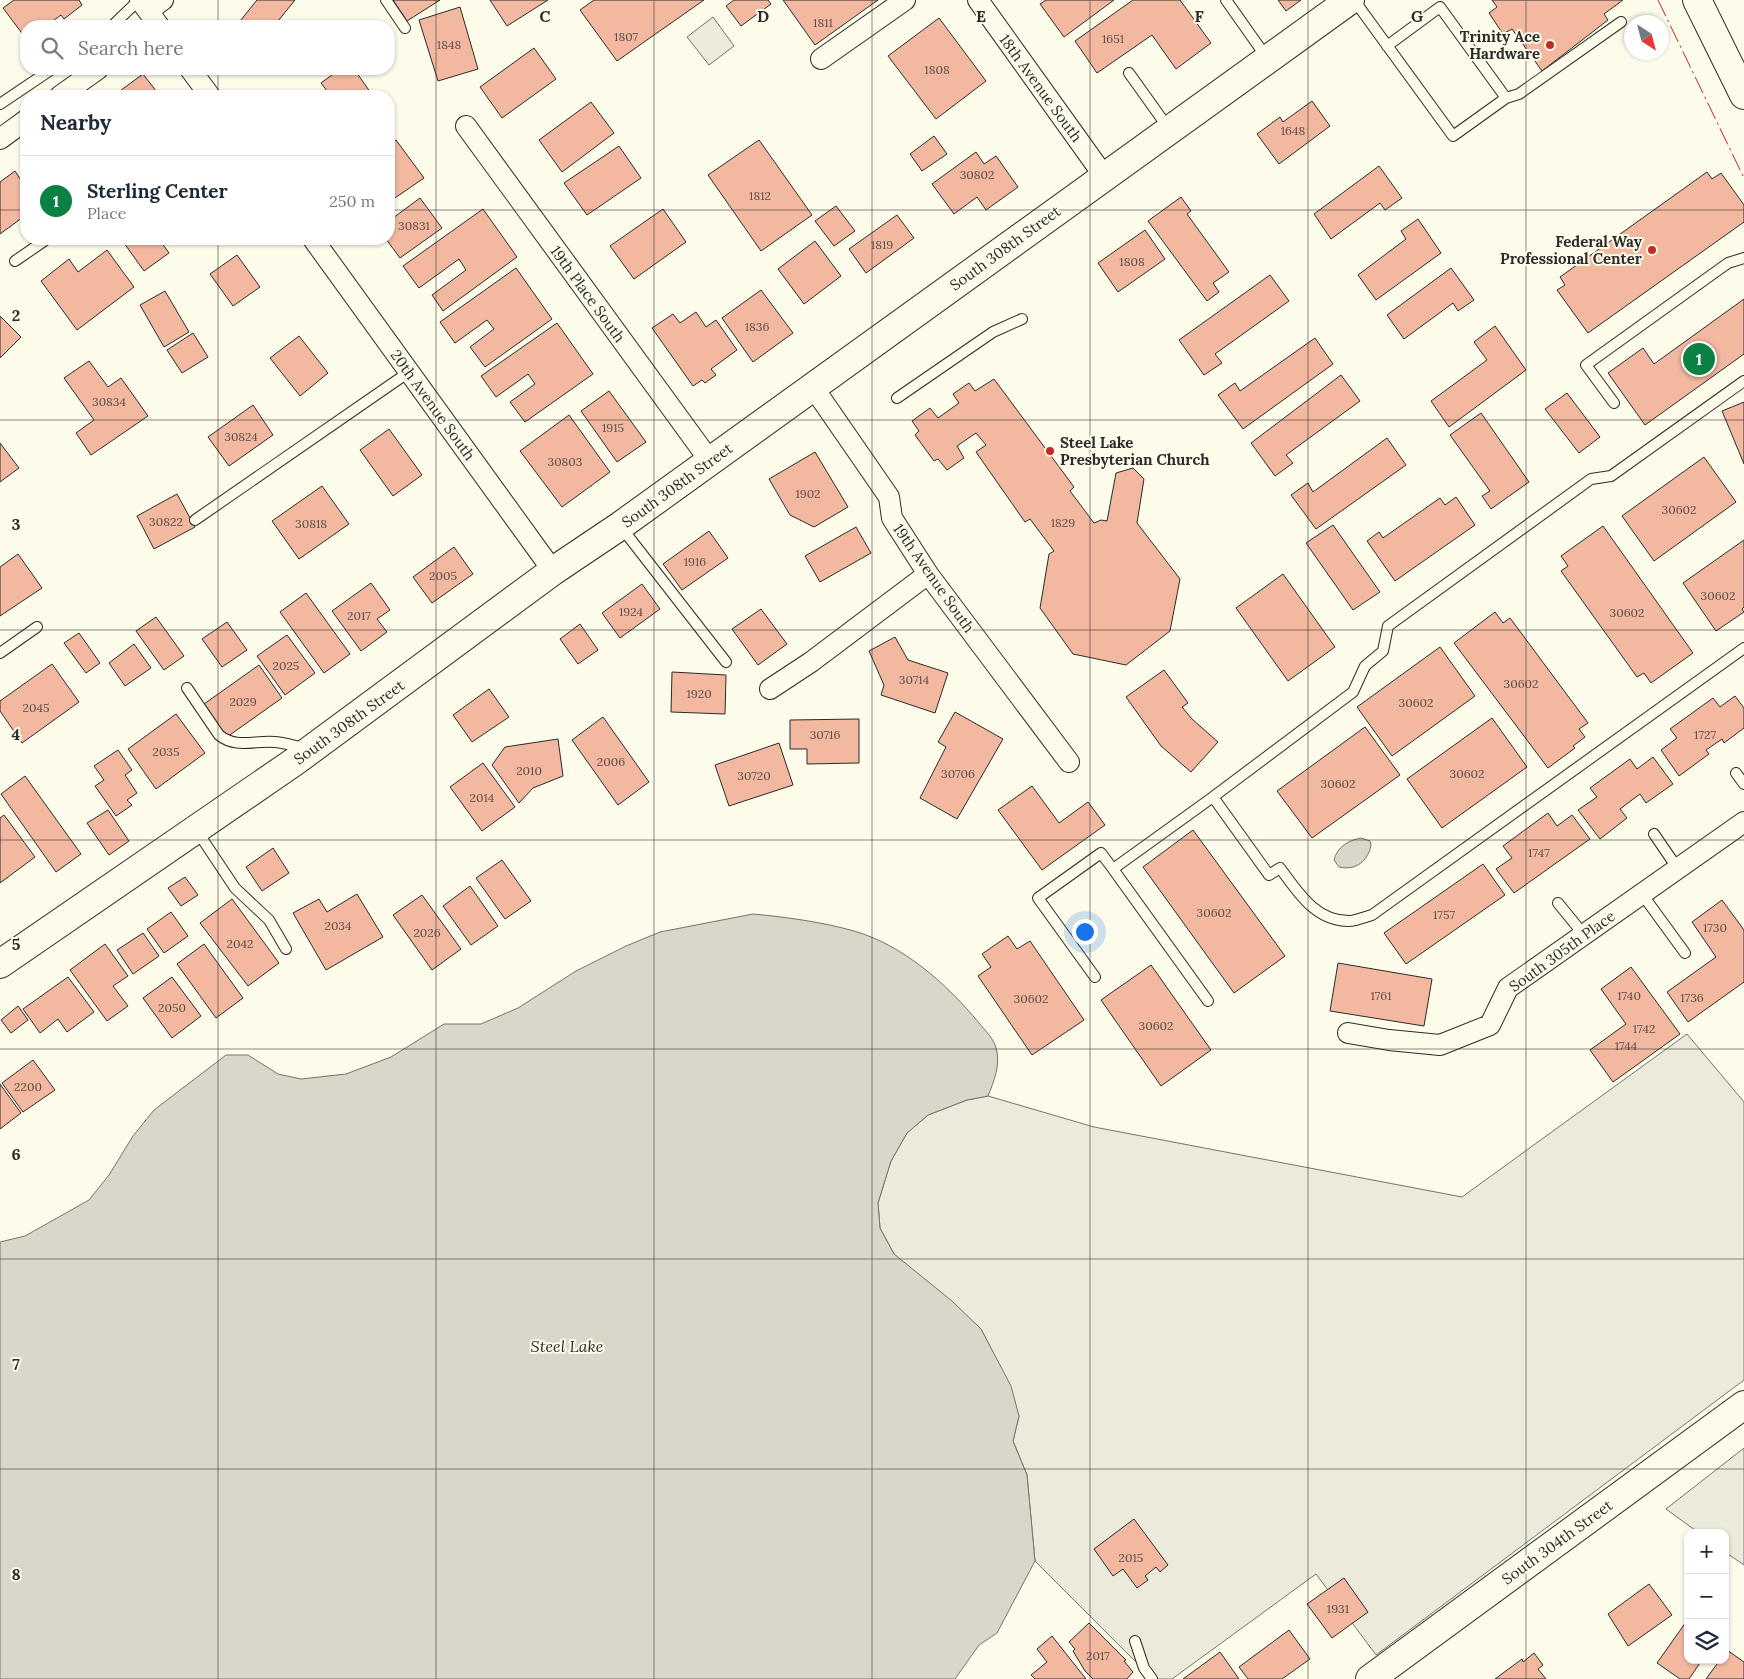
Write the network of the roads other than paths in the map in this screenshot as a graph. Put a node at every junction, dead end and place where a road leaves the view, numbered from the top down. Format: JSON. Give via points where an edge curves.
{"nodes":[{"id":1,"x":386,"y":0,"type":"edge"},
{"id":2,"x":905,"y":0,"type":"edge"},
{"id":3,"x":978,"y":0,"type":"edge"},
{"id":4,"x":1226,"y":0,"type":"edge"},
{"id":5,"x":1350,"y":0,"type":"edge"},
{"id":6,"x":1354,"y":0,"type":"edge"},
{"id":7,"x":1697,"y":0,"type":"edge"},
{"id":8,"x":152,"y":13,"type":"edge"},
{"id":9,"x":130,"y":20,"type":"edge"},
{"id":10,"x":1621,"y":22,"type":"dead end"},
{"id":11,"x":405,"y":28,"type":"dead end"},
{"id":12,"x":1387,"y":46,"type":"junction"},
{"id":13,"x":821,"y":59,"type":"dead end"},
{"id":14,"x":1268,"y":59,"type":"junction"},
{"id":15,"x":1130,"y":73,"type":"dead end"},
{"id":16,"x":43,"y":75,"type":"edge"},
{"id":17,"x":90,"y":75,"type":"edge"},
{"id":18,"x":194,"y":75,"type":"edge"},
{"id":19,"x":21,"y":90,"type":"edge"},
{"id":20,"x":68,"y":90,"type":"edge"},
{"id":21,"x":206,"y":90,"type":"edge"},
{"id":22,"x":20,"y":91,"type":"edge"},
{"id":23,"x":1744,"y":95,"type":"edge"},
{"id":24,"x":1506,"y":98,"type":"junction"},
{"id":25,"x":0,"y":104,"type":"edge"},
{"id":26,"x":20,"y":124,"type":"edge"},
{"id":27,"x":466,"y":126,"type":"dead end"},
{"id":28,"x":1169,"y":130,"type":"junction"},
{"id":29,"x":0,"y":139,"type":"edge"},
{"id":30,"x":1104,"y":176,"type":"junction"},
{"id":31,"x":38,"y":245,"type":"edge"},
{"id":32,"x":317,"y":245,"type":"edge"},
{"id":33,"x":1744,"y":258,"type":"edge"},
{"id":34,"x":15,"y":261,"type":"dead end"},
{"id":35,"x":1022,"y":320,"type":"dead end"},
{"id":36,"x":409,"y":372,"type":"junction"},
{"id":37,"x":1744,"y":381,"type":"edge"},
{"id":38,"x":813,"y":387,"type":"junction"},
{"id":39,"x":896,"y":398,"type":"dead end"},
{"id":40,"x":1614,"y":403,"type":"dead end"},
{"id":41,"x":710,"y":461,"type":"junction"},
{"id":42,"x":195,"y":520,"type":"dead end"},
{"id":43,"x":620,"y":526,"type":"junction"},
{"id":44,"x":553,"y":571,"type":"junction"},
{"id":45,"x":928,"y":574,"type":"junction"},
{"id":46,"x":37,"y":627,"type":"dead end"},
{"id":47,"x":1744,"y":648,"type":"edge"},
{"id":48,"x":0,"y":653,"type":"edge"},
{"id":49,"x":726,"y":662,"type":"dead end"},
{"id":50,"x":187,"y":688,"type":"dead end"},
{"id":51,"x":770,"y":689,"type":"dead end"},
{"id":52,"x":309,"y":750,"type":"junction"},
{"id":53,"x":1069,"y":762,"type":"dead end"},
{"id":54,"x":1736,"y":773,"type":"dead end"},
{"id":55,"x":1744,"y":784,"type":"edge"},
{"id":56,"x":1213,"y":797,"type":"junction"},
{"id":57,"x":1742,"y":829,"type":"edge"},
{"id":58,"x":196,"y":830,"type":"junction"},
{"id":59,"x":1654,"y":834,"type":"dead end"},
{"id":60,"x":1678,"y":868,"type":"junction"},
{"id":61,"x":1113,"y":869,"type":"junction"},
{"id":62,"x":1642,"y":894,"type":"junction"},
{"id":63,"x":1558,"y":902,"type":"dead end"},
{"id":64,"x":1584,"y":935,"type":"junction"},
{"id":65,"x":286,"y":949,"type":"dead end"},
{"id":66,"x":1685,"y":953,"type":"dead end"},
{"id":67,"x":0,"y":964,"type":"edge"},
{"id":68,"x":1095,"y":977,"type":"dead end"},
{"id":69,"x":1208,"y":1001,"type":"dead end"},
{"id":70,"x":1348,"y":1033,"type":"dead end"},
{"id":71,"x":1744,"y":1405,"type":"edge"},
{"id":72,"x":1135,"y":1641,"type":"dead end"},
{"id":73,"x":1375,"y":1678,"type":"edge"},
{"id":74,"x":1152,"y":1679,"type":"edge"}],
"edges":[{"from":1,"to":11,"type":"lane"},
{"from":2,"to":13,"type":"street"},
{"from":3,"to":30,"type":"street","name":"18th Avenue South"},
{"from":4,"to":14,"type":"lane"},
{"from":5,"to":14,"type":"street","name":"South 308th Street"},
{"from":6,"to":12,"type":"lane"},
{"from":7,"to":23,"type":"street"},
{"from":8,"to":9,"type":"lane"},
{"from":10,"to":24,"type":"lane","via":[[1519,94]]},
{"from":12,"to":24,"type":"lane","via":[[1453,136]]},
{"from":12,"to":24,"type":"lane","via":[[1440,7]]},
{"from":14,"to":28,"type":"street","name":"South 308th Street"},
{"from":15,"to":28,"type":"lane"},
{"from":16,"to":19,"type":"lane"},
{"from":17,"to":20,"type":"street"},
{"from":18,"to":21,"type":"street"},
{"from":22,"to":25,"type":"lane"},
{"from":26,"to":29,"type":"street"},
{"from":27,"to":41,"type":"street","name":"19th Place South"},
{"from":28,"to":30,"type":"street","name":"South 308th Street"},
{"from":30,"to":38,"type":"street","name":"South 308th Street"},
{"from":31,"to":34,"type":"lane"},
{"from":32,"to":36,"type":"street","name":"20th Avenue South"},
{"from":33,"to":40,"type":"lane","via":[[1728,263],[1586,365]]},
{"from":35,"to":39,"type":"lane","via":[[993,332]]},
{"from":36,"to":42,"type":"lane"},
{"from":36,"to":44,"type":"street","name":"20th Avenue South"},
{"from":37,"to":56,"type":"lane","via":[[1611,476],[1591,479],[1388,626],[1383,651],[1365,666],[1353,692]]},
{"from":38,"to":41,"type":"street","name":"South 308th Street"},
{"from":38,"to":45,"type":"street","name":"19th Avenue South","via":[[889,497],[892,518]]},
{"from":41,"to":43,"type":"street","name":"South 308th Street"},
{"from":43,"to":44,"type":"street","name":"South 308th Street"},
{"from":43,"to":49,"type":"lane"},
{"from":44,"to":52,"type":"street","name":"South 308th Street"},
{"from":45,"to":51,"type":"street"},
{"from":45,"to":53,"type":"street","name":"19th Avenue South"},
{"from":46,"to":48,"type":"lane"},
{"from":47,"to":56,"type":"lane","via":[[1372,914],[1350,922],[1329,918],[1305,902],[1280,868],[1269,875]]},
{"from":50,"to":52,"type":"lane","via":[[225,740],[237,744],[274,742]]},
{"from":52,"to":58,"type":"street","name":"South 308th Street"},
{"from":54,"to":55,"type":"lane"},
{"from":56,"to":61,"type":"lane"},
{"from":57,"to":60,"type":"street","name":"South 305th Place"},
{"from":58,"to":65,"type":"lane","via":[[235,888],[269,920]]},
{"from":58,"to":67,"type":"street","name":"South 308th Street"},
{"from":59,"to":60,"type":"lane"},
{"from":60,"to":62,"type":"street","name":"South 305th Place"},
{"from":61,"to":68,"type":"lane","via":[[1101,853],[1038,898]]},
{"from":61,"to":69,"type":"lane"},
{"from":62,"to":64,"type":"street","name":"South 305th Place"},
{"from":62,"to":66,"type":"lane"},
{"from":63,"to":64,"type":"lane"},
{"from":64,"to":70,"type":"street","name":"South 305th Place","via":[[1508,988],[1490,1025],[1440,1045]]},
{"from":71,"to":73,"type":"street","name":"South 304th Street"},
{"from":72,"to":74,"type":"lane","via":[[1144,1668]]}]}
